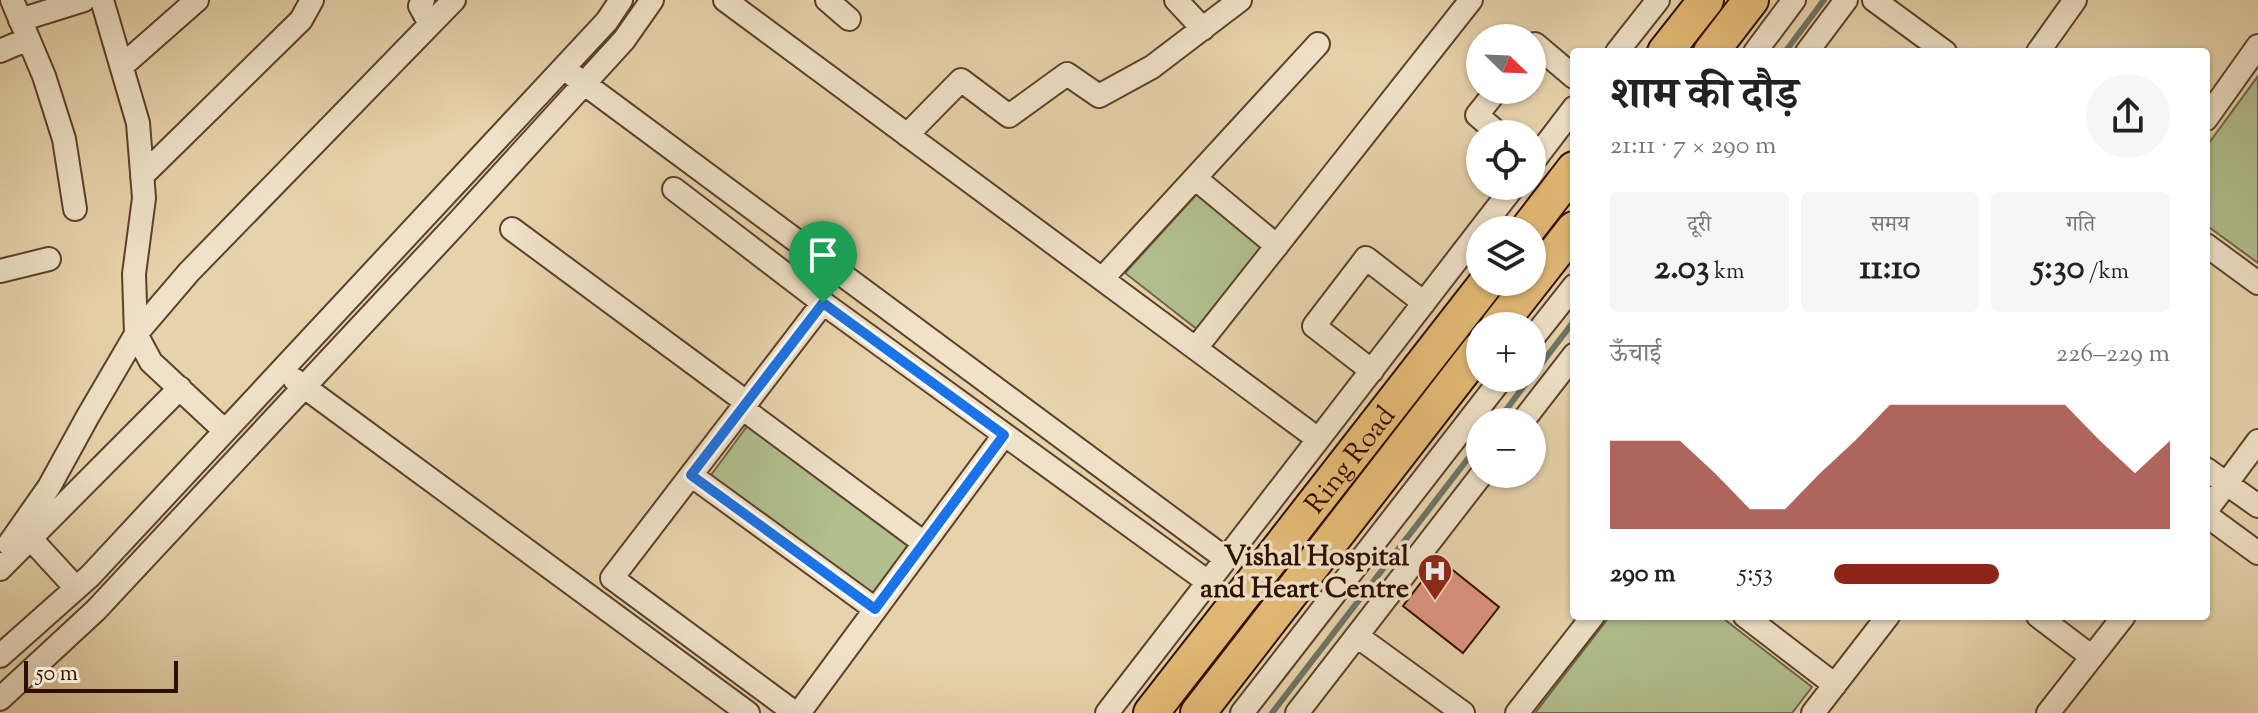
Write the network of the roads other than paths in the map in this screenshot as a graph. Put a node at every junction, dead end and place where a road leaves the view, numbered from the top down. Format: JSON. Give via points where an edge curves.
{"nodes":[{"id":1,"x":84,"y":0,"type":"edge"},
{"id":2,"x":102,"y":0,"type":"edge"},
{"id":3,"x":197,"y":0,"type":"edge"},
{"id":4,"x":312,"y":0,"type":"edge"},
{"id":5,"x":423,"y":0,"type":"edge"},
{"id":6,"x":454,"y":0,"type":"edge"},
{"id":7,"x":621,"y":0,"type":"edge"},
{"id":8,"x":652,"y":0,"type":"edge"},
{"id":9,"x":725,"y":0,"type":"edge"},
{"id":10,"x":827,"y":0,"type":"edge"},
{"id":11,"x":1176,"y":0,"type":"edge"},
{"id":12,"x":1240,"y":0,"type":"edge"},
{"id":13,"x":1471,"y":0,"type":"edge"},
{"id":14,"x":1658,"y":0,"type":"edge"},
{"id":15,"x":1706,"y":0,"type":"edge"},
{"id":16,"x":1751,"y":0,"type":"edge"},
{"id":17,"x":1794,"y":0,"type":"edge"},
{"id":18,"x":1846,"y":0,"type":"edge"},
{"id":19,"x":1874,"y":0,"type":"edge"},
{"id":20,"x":2075,"y":0,"type":"edge"},
{"id":21,"x":20,"y":19,"type":"edge"},
{"id":22,"x":849,"y":19,"type":"dead end"},
{"id":23,"x":430,"y":24,"type":"junction"},
{"id":24,"x":1203,"y":29,"type":"junction"},
{"id":25,"x":1318,"y":44,"type":"dead end"},
{"id":26,"x":2258,"y":46,"type":"edge"},
{"id":27,"x":1620,"y":48,"type":"edge"},
{"id":28,"x":1668,"y":48,"type":"edge"},
{"id":29,"x":1714,"y":48,"type":"edge"},
{"id":30,"x":1758,"y":48,"type":"edge"},
{"id":31,"x":1810,"y":48,"type":"edge"},
{"id":32,"x":1940,"y":48,"type":"edge"},
{"id":33,"x":2041,"y":48,"type":"edge"},
{"id":34,"x":0,"y":51,"type":"edge"},
{"id":35,"x":1546,"y":53,"type":"edge"},
{"id":36,"x":122,"y":66,"type":"junction"},
{"id":37,"x":563,"y":68,"type":"junction"},
{"id":38,"x":1570,"y":74,"type":"edge"},
{"id":39,"x":585,"y":84,"type":"junction"},
{"id":40,"x":1486,"y":104,"type":"edge"},
{"id":41,"x":1570,"y":113,"type":"edge"},
{"id":42,"x":2210,"y":113,"type":"edge"},
{"id":43,"x":1483,"y":120,"type":"edge"},
{"id":44,"x":907,"y":135,"type":"junction"},
{"id":45,"x":1546,"y":144,"type":"edge"},
{"id":46,"x":1570,"y":174,"type":"edge"},
{"id":47,"x":142,"y":176,"type":"junction"},
{"id":48,"x":1195,"y":178,"type":"junction"},
{"id":49,"x":674,"y":189,"type":"dead end"},
{"id":50,"x":1503,"y":200,"type":"edge"},
{"id":51,"x":75,"y":209,"type":"dead end"},
{"id":52,"x":1491,"y":216,"type":"edge"},
{"id":53,"x":1538,"y":216,"type":"edge"},
{"id":54,"x":512,"y":229,"type":"dead end"},
{"id":55,"x":1570,"y":234,"type":"edge"},
{"id":56,"x":1277,"y":246,"type":"junction"},
{"id":57,"x":1466,"y":248,"type":"edge"},
{"id":58,"x":2210,"y":248,"type":"edge"},
{"id":59,"x":49,"y":259,"type":"dead end"},
{"id":60,"x":0,"y":271,"type":"edge"},
{"id":61,"x":1102,"y":279,"type":"junction"},
{"id":62,"x":2258,"y":283,"type":"edge"},
{"id":63,"x":1570,"y":291,"type":"edge"},
{"id":64,"x":1476,"y":296,"type":"edge"},
{"id":65,"x":823,"y":303,"type":"junction"},
{"id":66,"x":1424,"y":303,"type":"junction"},
{"id":67,"x":1509,"y":312,"type":"edge"},
{"id":68,"x":1546,"y":321,"type":"edge"},
{"id":69,"x":136,"y":334,"type":"junction"},
{"id":70,"x":1196,"y":348,"type":"junction"},
{"id":71,"x":1570,"y":360,"type":"edge"},
{"id":72,"x":1466,"y":367,"type":"edge"},
{"id":73,"x":282,"y":369,"type":"junction"},
{"id":74,"x":1372,"y":371,"type":"junction"},
{"id":75,"x":180,"y":388,"type":"junction"},
{"id":76,"x":303,"y":388,"type":"junction"},
{"id":77,"x":1491,"y":392,"type":"edge"},
{"id":78,"x":744,"y":405,"type":"junction"},
{"id":79,"x":1533,"y":408,"type":"edge"},
{"id":80,"x":225,"y":431,"type":"junction"},
{"id":81,"x":1004,"y":435,"type":"junction"},
{"id":82,"x":1318,"y":439,"type":"junction"},
{"id":83,"x":2258,"y":441,"type":"edge"},
{"id":84,"x":2210,"y":472,"type":"edge"},
{"id":85,"x":691,"y":475,"type":"junction"},
{"id":86,"x":2227,"y":484,"type":"junction"},
{"id":87,"x":1471,"y":488,"type":"edge"},
{"id":88,"x":2258,"y":506,"type":"edge"},
{"id":89,"x":2210,"y":507,"type":"edge"},
{"id":90,"x":2210,"y":516,"type":"edge"},
{"id":91,"x":14,"y":542,"type":"edge"},
{"id":92,"x":924,"y":543,"type":"junction"},
{"id":93,"x":2258,"y":553,"type":"edge"},
{"id":94,"x":1226,"y":559,"type":"junction"},
{"id":95,"x":0,"y":569,"type":"edge"},
{"id":96,"x":1208,"y":582,"type":"junction"},
{"id":97,"x":76,"y":588,"type":"junction"},
{"id":98,"x":875,"y":609,"type":"junction"},
{"id":99,"x":1590,"y":620,"type":"edge"},
{"id":100,"x":1750,"y":620,"type":"edge"},
{"id":101,"x":1885,"y":620,"type":"edge"},
{"id":102,"x":2043,"y":620,"type":"edge"},
{"id":103,"x":2121,"y":620,"type":"edge"},
{"id":104,"x":1357,"y":636,"type":"junction"},
{"id":105,"x":0,"y":656,"type":"edge"},
{"id":106,"x":2092,"y":657,"type":"junction"},
{"id":107,"x":1835,"y":685,"type":"junction"},
{"id":108,"x":0,"y":699,"type":"edge"},
{"id":109,"x":748,"y":713,"type":"edge"},
{"id":110,"x":797,"y":713,"type":"edge"},
{"id":111,"x":1107,"y":713,"type":"edge"},
{"id":112,"x":1151,"y":713,"type":"edge"},
{"id":113,"x":1198,"y":713,"type":"edge"},
{"id":114,"x":1242,"y":713,"type":"edge"},
{"id":115,"x":1297,"y":713,"type":"edge"},
{"id":116,"x":1463,"y":713,"type":"edge"},
{"id":117,"x":1517,"y":713,"type":"edge"},
{"id":118,"x":1813,"y":713,"type":"edge"},
{"id":119,"x":2048,"y":713,"type":"edge"}],
"edges":[{"from":1,"to":21,"type":"street"},
{"from":2,"to":36,"type":"street"},
{"from":3,"to":36,"type":"street"},
{"from":4,"to":47,"type":"street","via":[[301,20]]},
{"from":5,"to":23,"type":"street","via":[[420,6]]},
{"from":6,"to":23,"type":"street"},
{"from":7,"to":37,"type":"street"},
{"from":8,"to":39,"type":"street"},
{"from":9,"to":44,"type":"street"},
{"from":10,"to":22,"type":"street"},
{"from":11,"to":24,"type":"street"},
{"from":12,"to":24,"type":"street"},
{"from":13,"to":56,"type":"street"},
{"from":14,"to":27,"type":"street"},
{"from":15,"to":28,"type":"highway"},
{"from":16,"to":29,"type":"highway"},
{"from":17,"to":30,"type":"street"},
{"from":18,"to":31,"type":"street"},
{"from":19,"to":32,"type":"street"},
{"from":20,"to":33,"type":"street"},
{"from":21,"to":34,"type":"street"},
{"from":21,"to":51,"type":"street","via":[[64,139]]},
{"from":23,"to":69,"type":"street","via":[[189,272]]},
{"from":24,"to":44,"type":"street","via":[[1152,67],[1099,96],[1067,74],[1009,116],[961,80]]},
{"from":25,"to":48,"type":"street"},
{"from":26,"to":42,"type":"street"},
{"from":35,"to":38,"type":"street"},
{"from":36,"to":47,"type":"street","via":[[138,123]]},
{"from":37,"to":39,"type":"street"},
{"from":37,"to":73,"type":"street"},
{"from":39,"to":76,"type":"street"},
{"from":39,"to":94,"type":"street"},
{"from":40,"to":43,"type":"street","via":[[1477,115]]},
{"from":41,"to":45,"type":"street"},
{"from":44,"to":61,"type":"street"},
{"from":46,"to":53,"type":"highway"},
{"from":47,"to":69,"type":"street","via":[[134,274]]},
{"from":48,"to":56,"type":"street"},
{"from":48,"to":61,"type":"street"},
{"from":49,"to":65,"type":"street"},
{"from":50,"to":52,"type":"street"},
{"from":54,"to":78,"type":"street"},
{"from":55,"to":67,"type":"highway"},
{"from":56,"to":70,"type":"street"},
{"from":57,"to":66,"type":"street"},
{"from":58,"to":62,"type":"street"},
{"from":59,"to":60,"type":"street"},
{"from":61,"to":70,"type":"street"},
{"from":63,"to":68,"type":"street"},
{"from":64,"to":112,"type":"highway","name":"Ring Road"},
{"from":65,"to":78,"type":"street"},
{"from":65,"to":81,"type":"street"},
{"from":66,"to":74,"type":"street"},
{"from":66,"to":74,"type":"street","via":[[1366,258],[1314,326]]},
{"from":69,"to":75,"type":"street","via":[[151,362]]},
{"from":69,"to":91,"type":"street"},
{"from":70,"to":82,"type":"street"},
{"from":71,"to":79,"type":"street"},
{"from":72,"to":113,"type":"highway","name":"Ring Road"},
{"from":73,"to":76,"type":"street"},
{"from":73,"to":80,"type":"street"},
{"from":74,"to":82,"type":"street"},
{"from":75,"to":80,"type":"street"},
{"from":75,"to":91,"type":"street"},
{"from":76,"to":108,"type":"street","via":[[96,610]]},
{"from":76,"to":109,"type":"street"},
{"from":77,"to":114,"type":"street"},
{"from":78,"to":85,"type":"street"},
{"from":78,"to":92,"type":"street"},
{"from":80,"to":97,"type":"street"},
{"from":81,"to":92,"type":"street"},
{"from":81,"to":96,"type":"street"},
{"from":82,"to":94,"type":"street"},
{"from":83,"to":86,"type":"street"},
{"from":84,"to":86,"type":"street"},
{"from":85,"to":98,"type":"street"},
{"from":85,"to":110,"type":"street","via":[[612,578]]},
{"from":86,"to":88,"type":"street"},
{"from":86,"to":89,"type":"street"},
{"from":87,"to":104,"type":"street"},
{"from":90,"to":93,"type":"street"},
{"from":91,"to":95,"type":"street"},
{"from":91,"to":97,"type":"street"},
{"from":92,"to":98,"type":"street"},
{"from":94,"to":96,"type":"street"},
{"from":96,"to":111,"type":"street"},
{"from":97,"to":105,"type":"street"},
{"from":98,"to":110,"type":"street"},
{"from":99,"to":117,"type":"street"},
{"from":100,"to":107,"type":"street"},
{"from":101,"to":107,"type":"street"},
{"from":102,"to":106,"type":"street"},
{"from":103,"to":106,"type":"street"},
{"from":104,"to":115,"type":"street"},
{"from":104,"to":116,"type":"street"},
{"from":106,"to":119,"type":"street"},
{"from":107,"to":118,"type":"street"}]}
